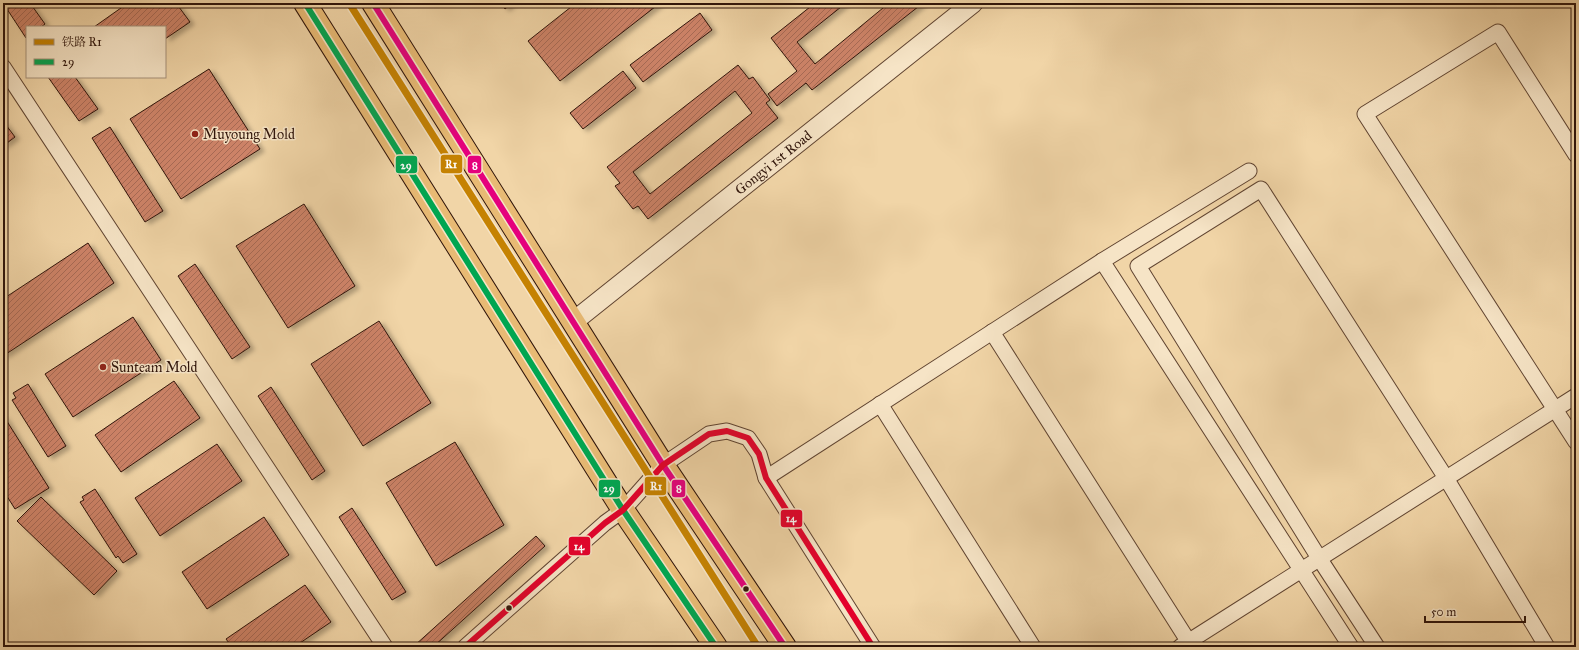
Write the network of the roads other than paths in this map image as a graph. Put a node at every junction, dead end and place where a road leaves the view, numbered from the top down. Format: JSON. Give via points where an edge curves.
{"nodes":[{"id":1,"x":305,"y":3,"type":"edge"},
{"id":2,"x":374,"y":3,"type":"edge"},
{"id":3,"x":968,"y":4,"type":"edge"},
{"id":4,"x":3,"y":67,"type":"edge"},
{"id":5,"x":1575,"y":152,"type":"edge"},
{"id":6,"x":1250,"y":171,"type":"dead end"},
{"id":7,"x":1102,"y":261,"type":"junction"},
{"id":8,"x":573,"y":322,"type":"junction"},
{"id":9,"x":992,"y":332,"type":"junction"},
{"id":10,"x":1576,"y":396,"type":"edge"},
{"id":11,"x":880,"y":404,"type":"junction"},
{"id":12,"x":1555,"y":410,"type":"junction"},
{"id":13,"x":1576,"y":442,"type":"edge"},
{"id":14,"x":663,"y":465,"type":"junction"},
{"id":15,"x":766,"y":478,"type":"junction"},
{"id":16,"x":1446,"y":478,"type":"junction"},
{"id":17,"x":623,"y":510,"type":"junction"},
{"id":18,"x":1320,"y":558,"type":"junction"},
{"id":19,"x":1302,"y":570,"type":"junction"},
{"id":20,"x":1187,"y":645,"type":"edge"},
{"id":21,"x":385,"y":647,"type":"edge"},
{"id":22,"x":465,"y":647,"type":"edge"},
{"id":23,"x":716,"y":647,"type":"edge"},
{"id":24,"x":785,"y":647,"type":"edge"},
{"id":25,"x":873,"y":647,"type":"edge"},
{"id":26,"x":1033,"y":647,"type":"edge"},
{"id":27,"x":1352,"y":647,"type":"edge"},
{"id":28,"x":1377,"y":647,"type":"edge"},
{"id":29,"x":1547,"y":647,"type":"edge"}],
"edges":[{"from":1,"to":17,"type":"main road"},
{"from":2,"to":8,"type":"main road"},
{"from":3,"to":8,"type":"street","name":"Gongyi 1st Road"},
{"from":4,"to":21,"type":"street"},
{"from":5,"to":12,"type":"street","via":[[1498,32],[1364,114]]},
{"from":6,"to":7,"type":"street"},
{"from":7,"to":9,"type":"street"},
{"from":7,"to":19,"type":"street"},
{"from":8,"to":14,"type":"main road"},
{"from":9,"to":11,"type":"street"},
{"from":9,"to":20,"type":"street"},
{"from":10,"to":12,"type":"street"},
{"from":11,"to":15,"type":"street"},
{"from":11,"to":26,"type":"street"},
{"from":12,"to":13,"type":"street"},
{"from":12,"to":16,"type":"street"},
{"from":14,"to":15,"type":"street","via":[[710,434],[727,431],[748,438],[760,454]]},
{"from":14,"to":17,"type":"street"},
{"from":14,"to":24,"type":"main road"},
{"from":15,"to":25,"type":"street"},
{"from":16,"to":18,"type":"street"},
{"from":16,"to":18,"type":"street","via":[[1262,189],[1138,266]]},
{"from":16,"to":29,"type":"street"},
{"from":17,"to":22,"type":"street"},
{"from":17,"to":23,"type":"main road"},
{"from":18,"to":19,"type":"street"},
{"from":18,"to":28,"type":"street"},
{"from":19,"to":20,"type":"street"},
{"from":19,"to":27,"type":"street"}]}
